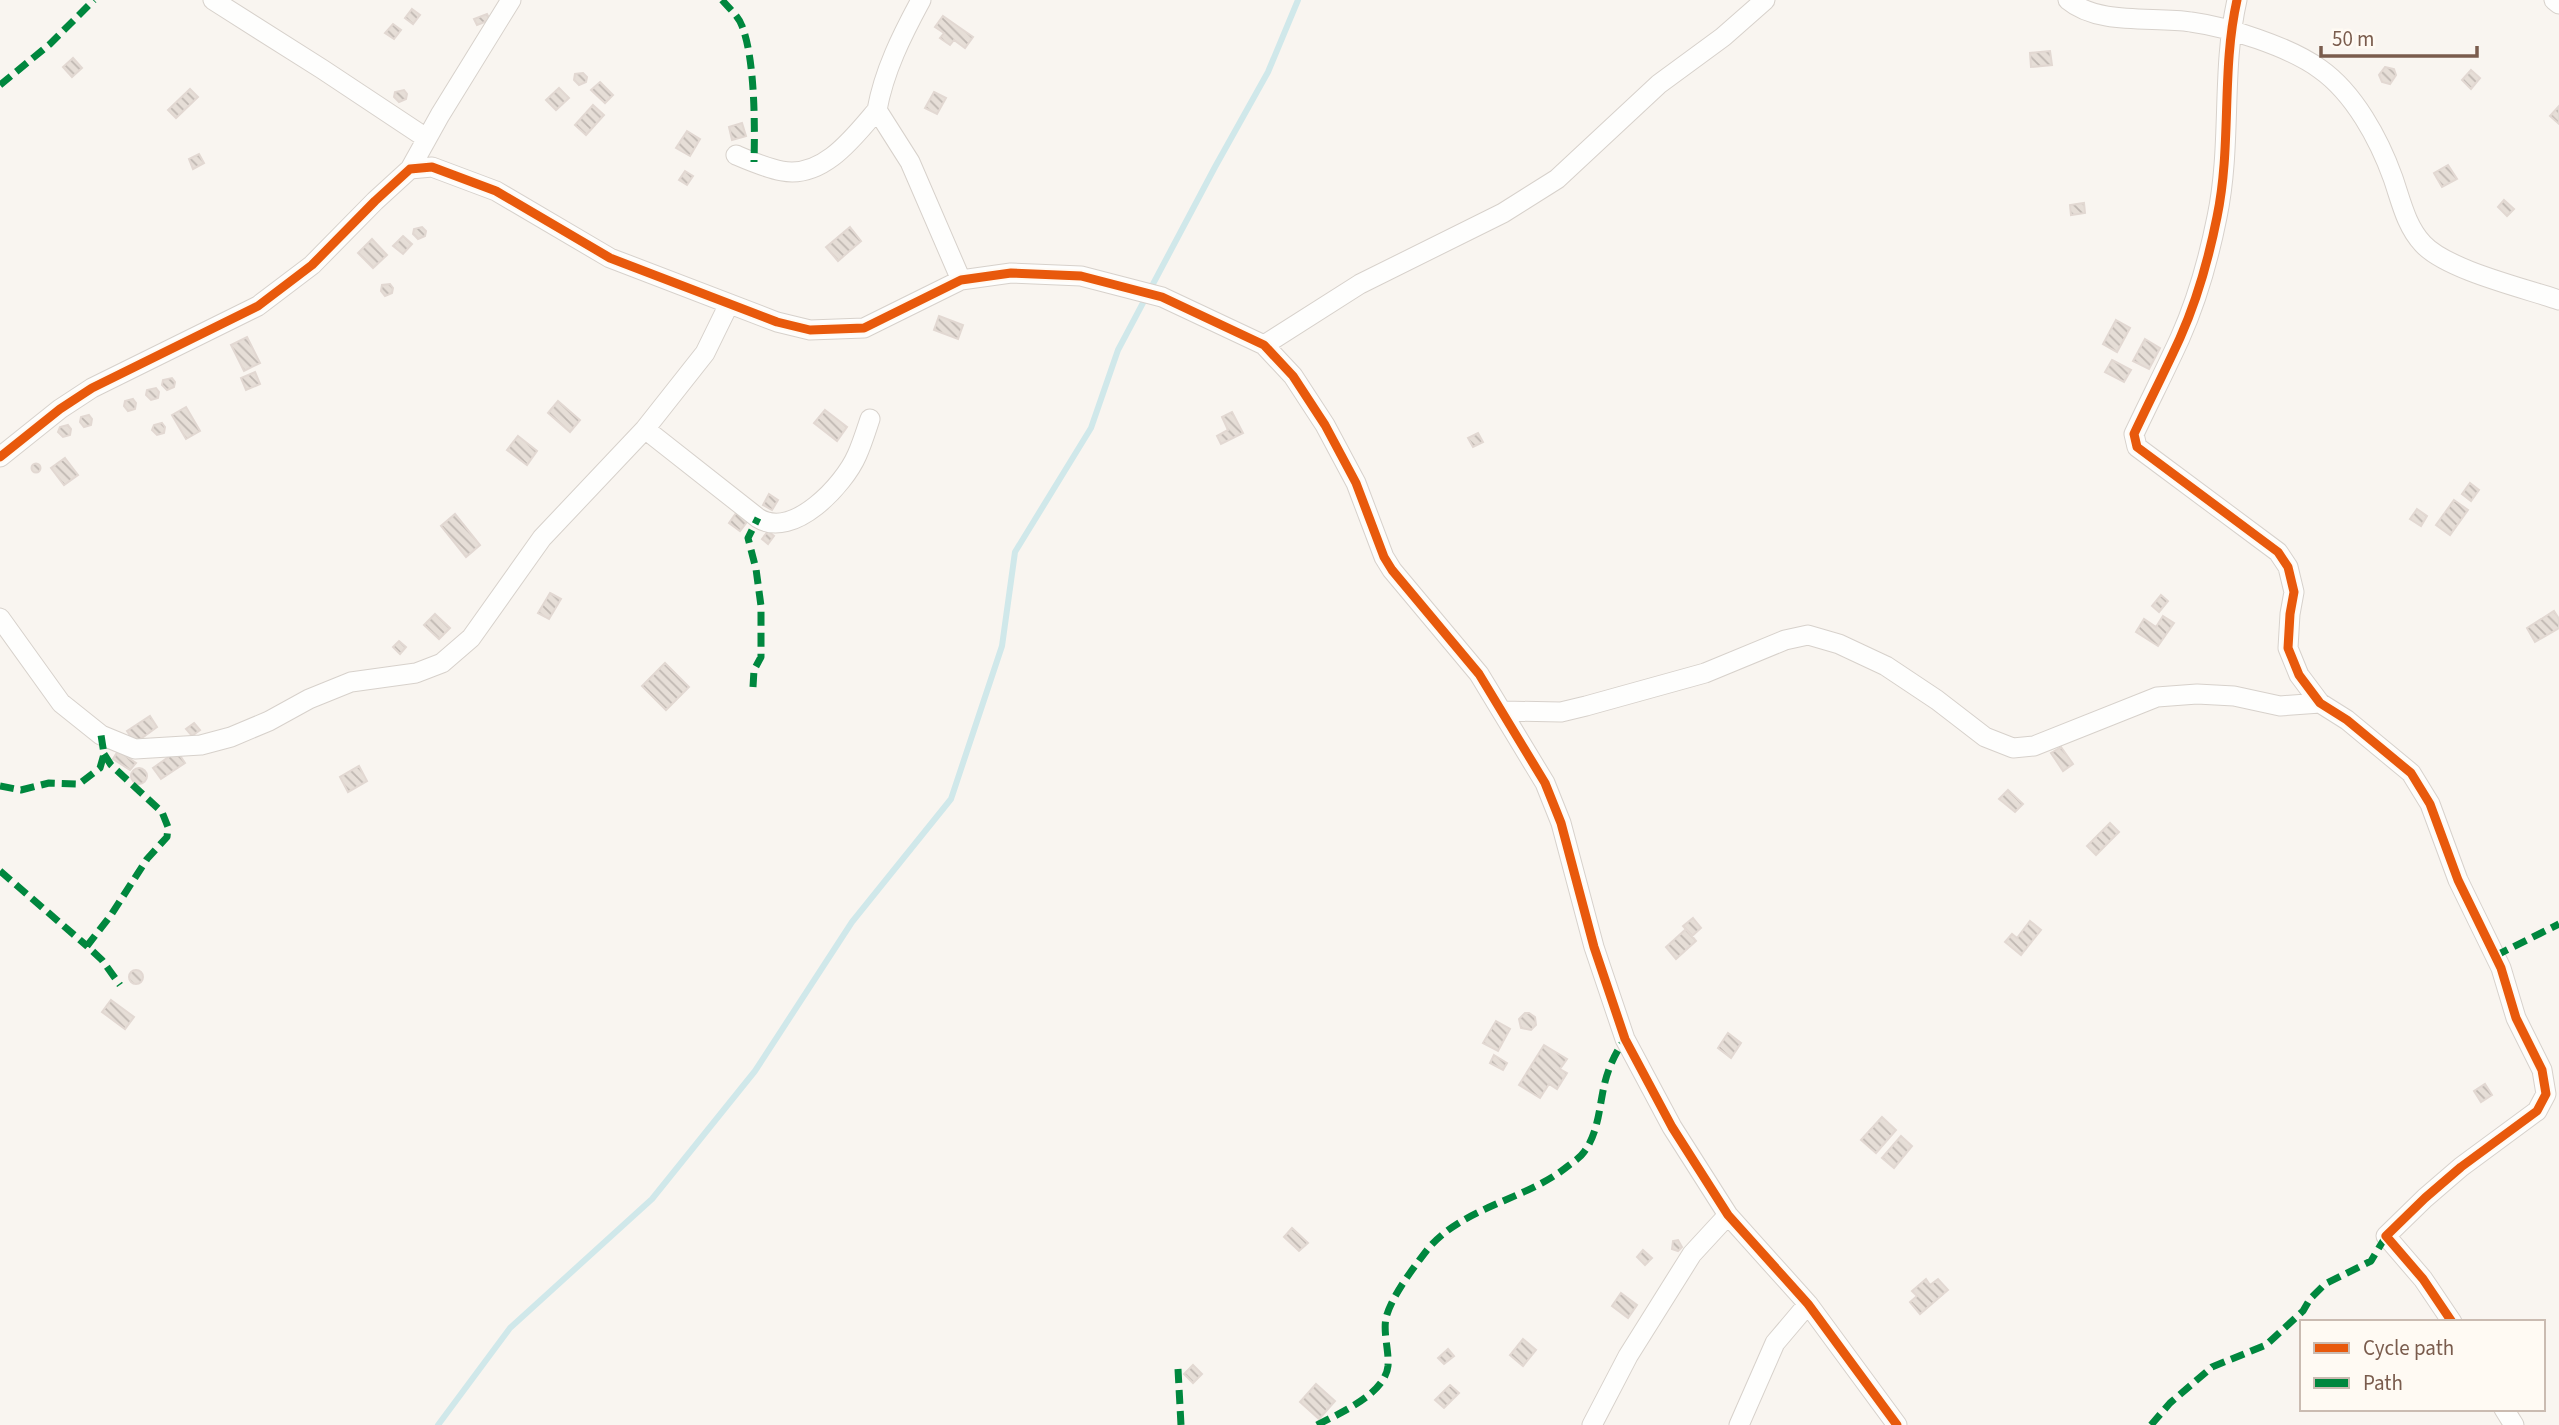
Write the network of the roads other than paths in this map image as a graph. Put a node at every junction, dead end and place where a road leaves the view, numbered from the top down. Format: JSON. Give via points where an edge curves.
{"nodes":[{"id":1,"x":213,"y":0,"type":"edge"},
{"id":2,"x":511,"y":0,"type":"edge"},
{"id":3,"x":921,"y":0,"type":"edge"},
{"id":4,"x":1765,"y":0,"type":"edge"},
{"id":5,"x":2068,"y":0,"type":"edge"},
{"id":6,"x":2237,"y":0,"type":"edge"},
{"id":7,"x":2554,"y":0,"type":"edge"},
{"id":8,"x":2559,"y":4,"type":"edge"},
{"id":9,"x":2230,"y":31,"type":"junction"},
{"id":10,"x":877,"y":110,"type":"junction"},
{"id":11,"x":426,"y":138,"type":"junction"},
{"id":12,"x":736,"y":155,"type":"dead end"},
{"id":13,"x":410,"y":169,"type":"junction"},
{"id":14,"x":961,"y":280,"type":"junction"},
{"id":15,"x":2559,"y":300,"type":"edge"},
{"id":16,"x":729,"y":303,"type":"junction"},
{"id":17,"x":1264,"y":345,"type":"junction"},
{"id":18,"x":870,"y":419,"type":"dead end"},
{"id":19,"x":645,"y":429,"type":"junction"},
{"id":20,"x":0,"y":457,"type":"edge"},
{"id":21,"x":0,"y":618,"type":"edge"},
{"id":22,"x":2320,"y":704,"type":"junction"},
{"id":23,"x":1503,"y":711,"type":"junction"},
{"id":24,"x":1728,"y":1215,"type":"junction"},
{"id":25,"x":1808,"y":1304,"type":"junction"},
{"id":26,"x":2451,"y":1320,"type":"edge"},
{"id":27,"x":1592,"y":1425,"type":"edge"},
{"id":28,"x":1740,"y":1425,"type":"edge"},
{"id":29,"x":1897,"y":1425,"type":"edge"}],
"edges":[{"from":1,"to":11,"type":"street"},
{"from":2,"to":11,"type":"street"},
{"from":3,"to":10,"type":"street","via":[[898,44]]},
{"from":4,"to":17,"type":"street","via":[[1659,84],[1557,179],[1503,213],[1360,284]]},
{"from":5,"to":9,"type":"street","via":[[2091,12],[2191,22]]},
{"from":6,"to":9,"type":"street"},
{"from":7,"to":8,"type":"street"},
{"from":9,"to":15,"type":"street","via":[[2288,51],[2321,69],[2348,96],[2388,164],[2409,226],[2424,245],[2444,261]]},
{"from":9,"to":22,"type":"street","via":[[2228,128],[2218,215],[2180,337],[2134,434],[2137,447],[2278,552],[2288,567],[2294,592],[2288,648],[2299,675]]},
{"from":10,"to":12,"type":"street","via":[[847,144],[818,167],[783,171]]},
{"from":10,"to":14,"type":"street","via":[[910,162]]},
{"from":11,"to":13,"type":"street"},
{"from":13,"to":16,"type":"street","via":[[432,167],[496,191],[610,258]]},
{"from":13,"to":20,"type":"street","via":[[313,265],[258,306],[92,388]]},
{"from":14,"to":16,"type":"street","via":[[864,328],[810,330]]},
{"from":14,"to":17,"type":"street","via":[[1012,273],[1081,276],[1162,297]]},
{"from":16,"to":19,"type":"street","via":[[705,353]]},
{"from":17,"to":23,"type":"street","via":[[1293,376],[1325,425],[1356,483],[1392,570],[1479,674]]},
{"from":18,"to":19,"type":"street","via":[[845,475],[822,501],[783,523],[765,523]]},
{"from":19,"to":21,"type":"street","via":[[542,538],[471,638],[442,663],[416,673],[351,682],[231,737],[201,745],[135,749],[102,735],[61,703]]},
{"from":22,"to":23,"type":"street","via":[[2280,706],[2234,696],[2157,696],[2034,747],[2014,748],[1984,737],[1886,666],[1808,635],[1705,673],[1586,706],[1561,712]]},
{"from":22,"to":26,"type":"street","via":[[2347,720],[2411,773],[2430,804],[2458,880],[2501,968],[2516,1018],[2542,1070],[2546,1094],[2537,1111],[2461,1167],[2386,1236]]},
{"from":23,"to":24,"type":"street","via":[[1545,783],[1561,823],[1594,947],[1625,1039],[1672,1127]]},
{"from":24,"to":25,"type":"street"},
{"from":24,"to":27,"type":"street","via":[[1692,1254],[1628,1356]]},
{"from":25,"to":28,"type":"street","via":[[1775,1343]]},
{"from":25,"to":29,"type":"street"}]}
